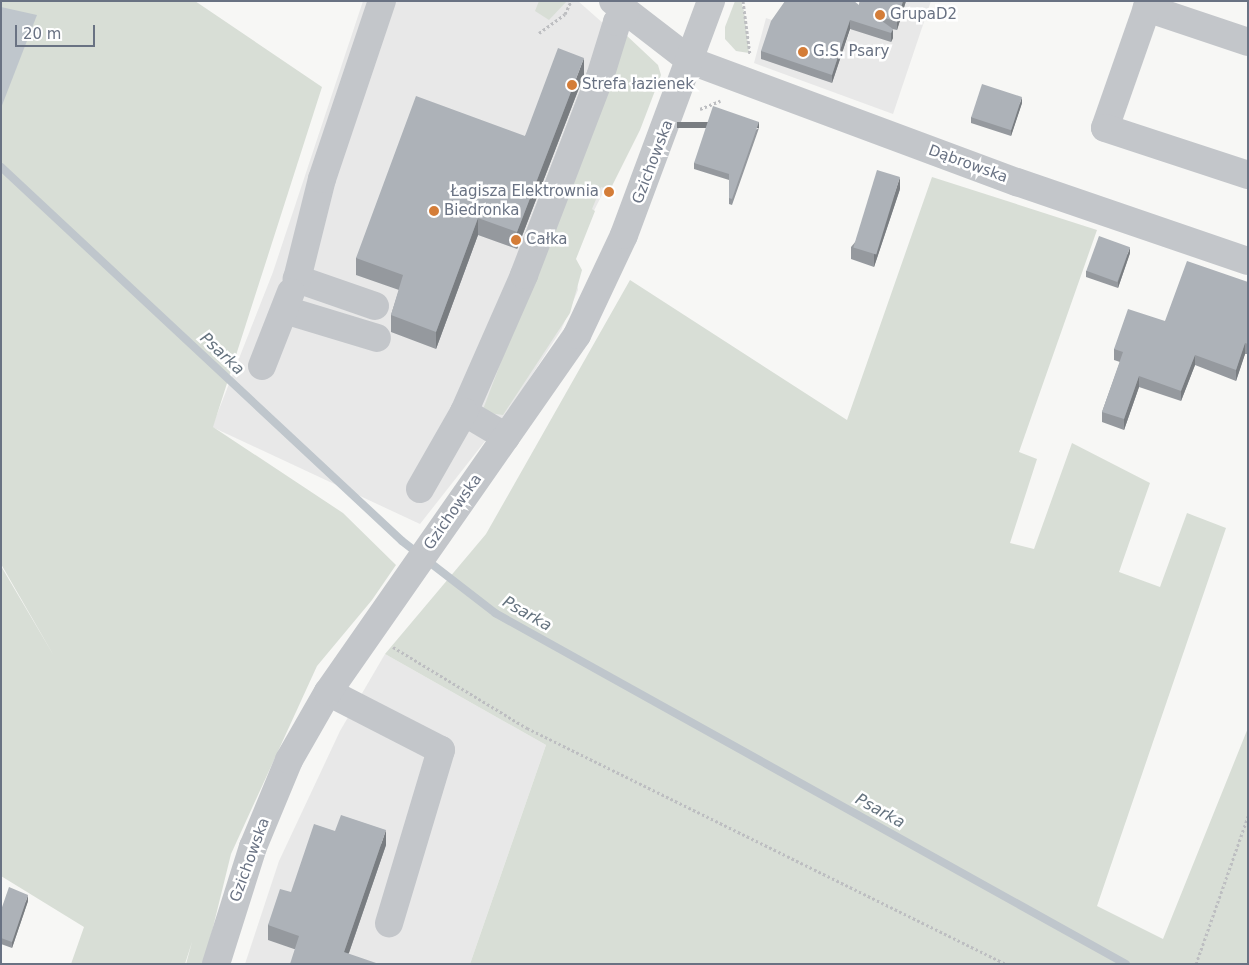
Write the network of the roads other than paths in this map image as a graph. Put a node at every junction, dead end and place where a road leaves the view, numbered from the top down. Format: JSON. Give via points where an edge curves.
{"nodes":[{"id":1,"x":382,"y":1,"type":"edge"},
{"id":2,"x":711,"y":1,"type":"edge"},
{"id":3,"x":619,"y":7,"type":"edge"},
{"id":4,"x":1248,"y":42,"type":"edge"},
{"id":5,"x":691,"y":61,"type":"junction"},
{"id":6,"x":1248,"y":175,"type":"edge"},
{"id":7,"x":1248,"y":261,"type":"edge"},
{"id":8,"x":296,"y":279,"type":"junction"},
{"id":9,"x":376,"y":306,"type":"dead end"},
{"id":10,"x":285,"y":310,"type":"junction"},
{"id":11,"x":377,"y":338,"type":"dead end"},
{"id":12,"x":262,"y":366,"type":"dead end"},
{"id":13,"x":464,"y":412,"type":"junction"},
{"id":14,"x":506,"y":437,"type":"junction"},
{"id":15,"x":420,"y":489,"type":"dead end"},
{"id":16,"x":328,"y":692,"type":"junction"},
{"id":17,"x":389,"y":922,"type":"dead end"},
{"id":18,"x":216,"y":964,"type":"edge"}],
"edges":[{"from":1,"to":8,"type":"street","via":[[322,179]]},
{"from":2,"to":5,"type":"street","name":"Gzichowska"},
{"from":3,"to":5,"type":"street","name":"Dąbrowska"},
{"from":3,"to":13,"type":"street","via":[[600,78],[524,275]]},
{"from":4,"to":6,"type":"street","via":[[1146,8],[1104,128]]},
{"from":5,"to":7,"type":"street","name":"Dąbrowska","via":[[1017,182]]},
{"from":5,"to":14,"type":"street","name":"Gzichowska","via":[[624,236],[577,335]]},
{"from":8,"to":9,"type":"street"},
{"from":8,"to":10,"type":"street"},
{"from":10,"to":11,"type":"street"},
{"from":10,"to":12,"type":"street"},
{"from":13,"to":14,"type":"street"},
{"from":13,"to":15,"type":"street"},
{"from":14,"to":16,"type":"street","name":"Gzichowska"},
{"from":16,"to":17,"type":"street","via":[[441,750]]},
{"from":16,"to":18,"type":"street","name":"Gzichowska","via":[[289,760],[253,847]]}]}
